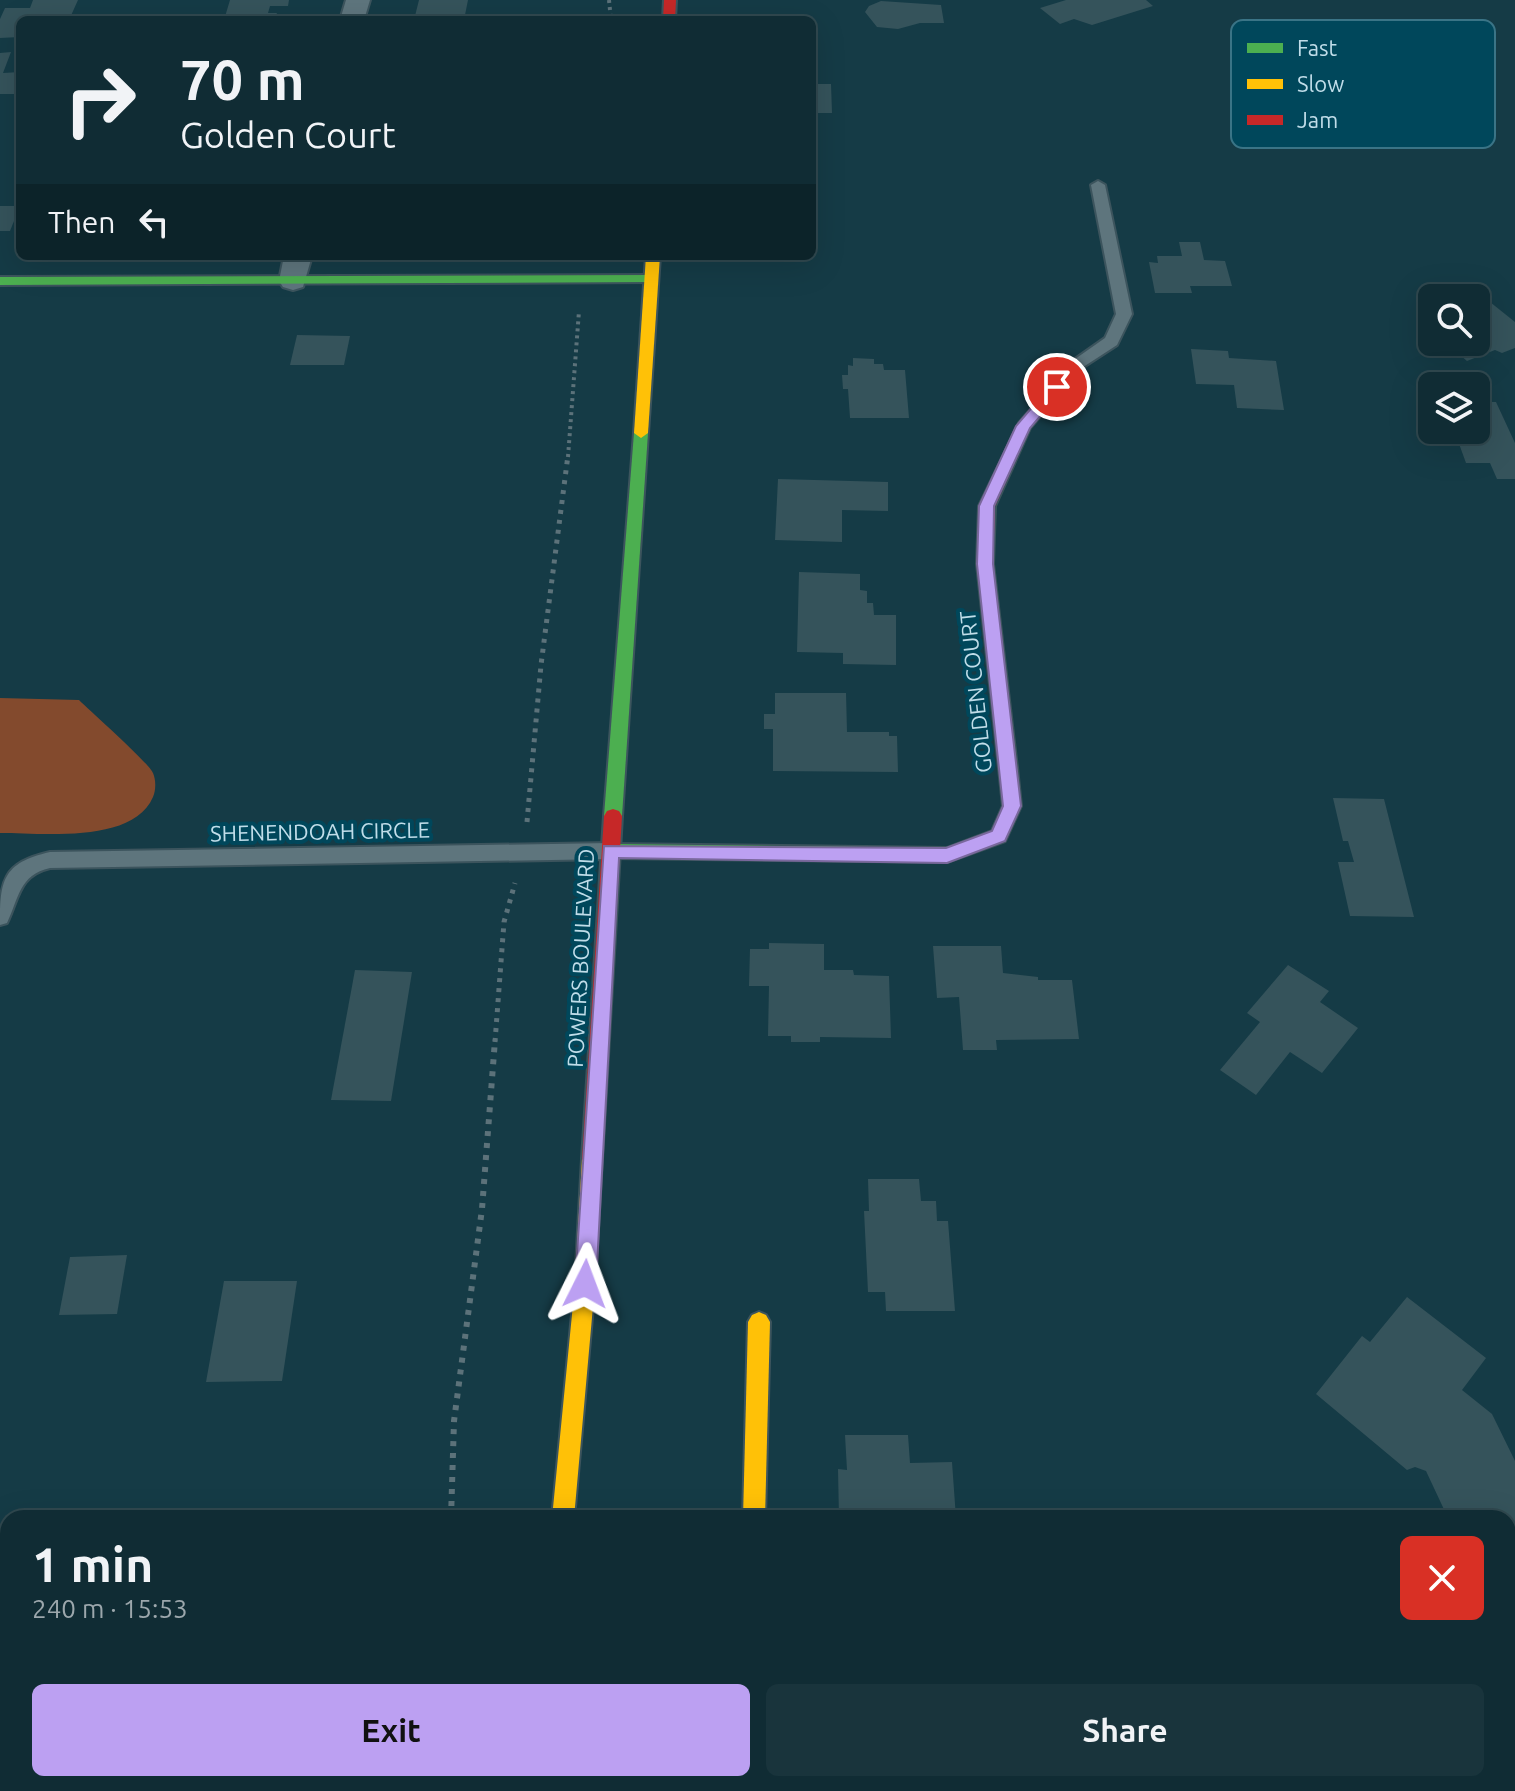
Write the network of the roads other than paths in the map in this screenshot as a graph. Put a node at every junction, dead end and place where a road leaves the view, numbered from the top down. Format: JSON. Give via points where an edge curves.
{"nodes":[{"id":1,"x":1098,"y":185,"type":"dead end"},
{"id":2,"x":653,"y":260,"type":"edge"},
{"id":3,"x":296,"y":269,"type":"edge"},
{"id":4,"x":651,"y":279,"type":"junction"},
{"id":5,"x":0,"y":281,"type":"edge"},
{"id":6,"x":1074,"y":368,"type":"joint"},
{"id":7,"x":611,"y":851,"type":"junction"},
{"id":8,"x":0,"y":917,"type":"edge"},
{"id":9,"x":759,"y":1322,"type":"dead end"},
{"id":10,"x":564,"y":1510,"type":"edge"},
{"id":11,"x":754,"y":1510,"type":"edge"}],
"edges":[{"from":1,"to":6,"type":"lane","via":[[1124,314],[1111,341]]},
{"from":2,"to":4,"type":"street","name":"POWERS BOULEVARD"},
{"from":3,"to":4,"type":"street"},
{"from":3,"to":5,"type":"street"},
{"from":4,"to":7,"type":"street","name":"POWERS BOULEVARD"},
{"from":6,"to":7,"type":"street","name":"GOLDEN COURT","via":[[1024,426],[987,506],[985,564],[1012,806],[999,836],[947,855]]},
{"from":7,"to":8,"type":"lane","name":"SHENENDOAH CIRCLE","via":[[50,860],[22,870]]},
{"from":7,"to":10,"type":"street","name":"POWERS BOULEVARD","via":[[585,1284]]},
{"from":9,"to":11,"type":"street"}]}
